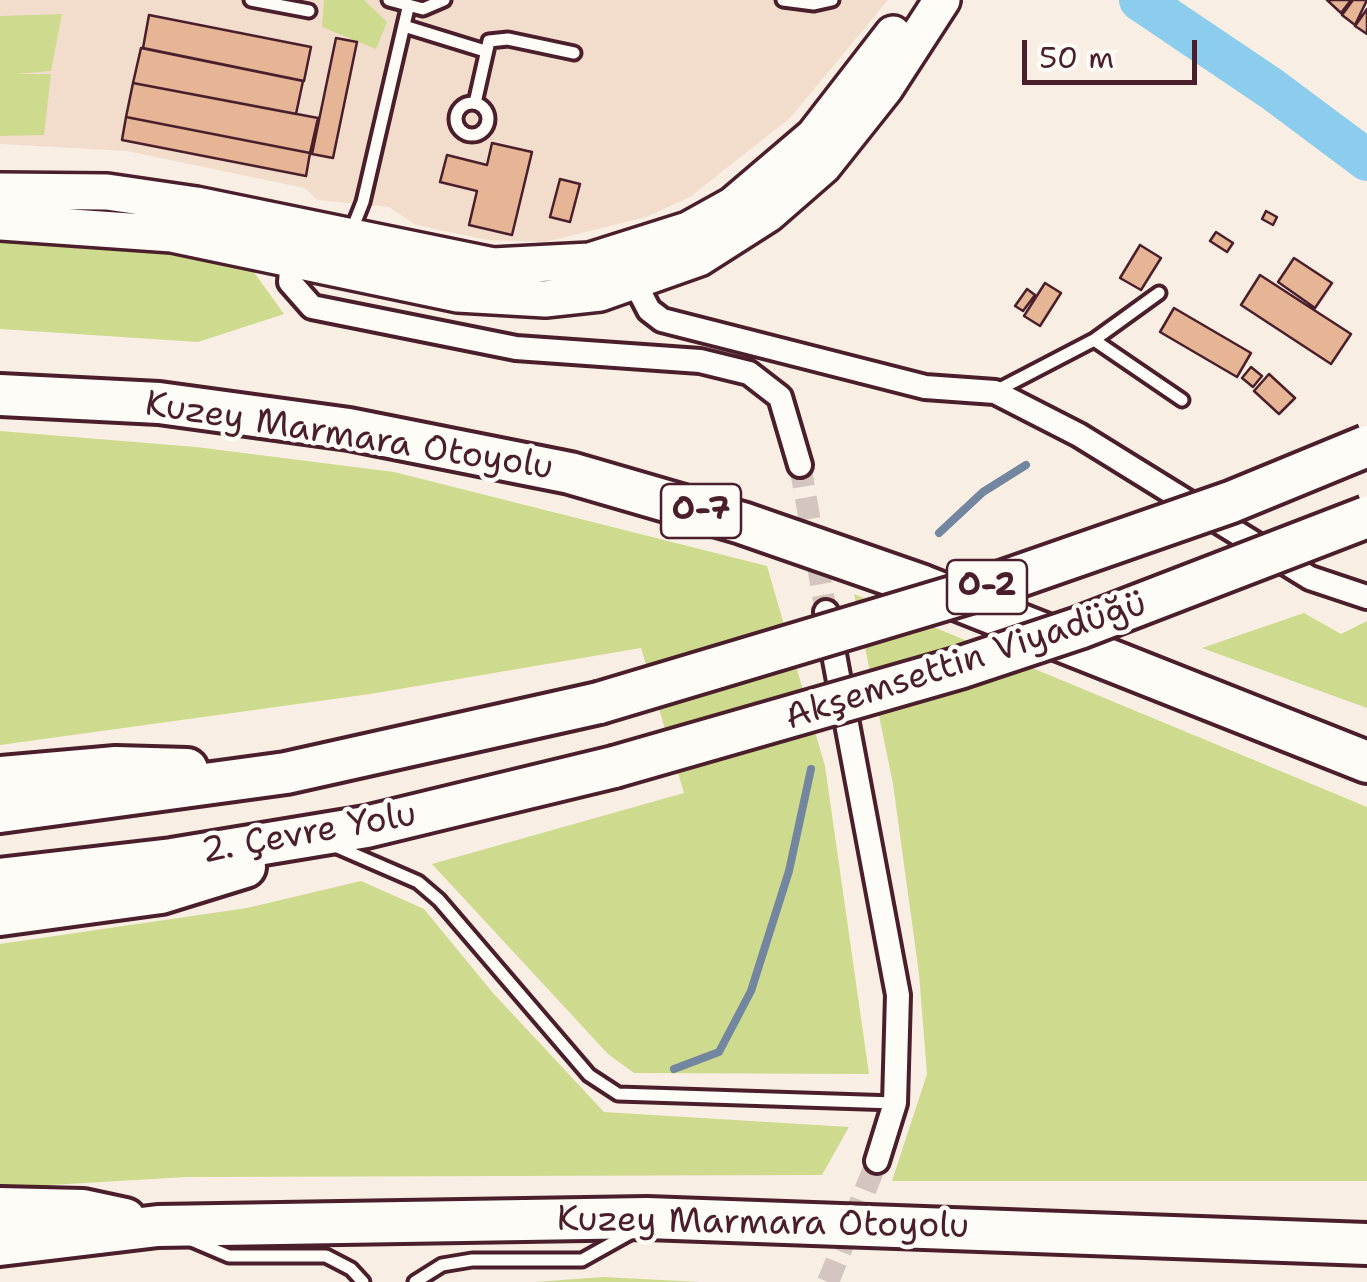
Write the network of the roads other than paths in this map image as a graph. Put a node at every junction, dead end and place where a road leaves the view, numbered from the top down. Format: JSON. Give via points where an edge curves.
{"nodes":[{"id":1,"x":251,"y":0,"type":"edge"},
{"id":2,"x":389,"y":0,"type":"edge"},
{"id":3,"x":444,"y":0,"type":"edge"},
{"id":4,"x":783,"y":0,"type":"edge"},
{"id":5,"x":832,"y":0,"type":"edge"},
{"id":6,"x":916,"y":0,"type":"edge"},
{"id":7,"x":942,"y":0,"type":"edge"},
{"id":8,"x":408,"y":8,"type":"junction"},
{"id":9,"x":309,"y":12,"type":"dead end"},
{"id":10,"x":404,"y":26,"type":"junction"},
{"id":11,"x":485,"y":50,"type":"junction"},
{"id":12,"x":574,"y":54,"type":"dead end"},
{"id":13,"x":475,"y":104,"type":"dead end"},
{"id":14,"x":0,"y":191,"type":"edge"},
{"id":15,"x":0,"y":222,"type":"edge"},
{"id":16,"x":295,"y":242,"type":"junction"},
{"id":17,"x":345,"y":254,"type":"junction"},
{"id":18,"x":636,"y":283,"type":"junction"},
{"id":19,"x":1159,"y":293,"type":"dead end"},
{"id":20,"x":1094,"y":340,"type":"junction"},
{"id":21,"x":787,"y":352,"type":"junction"},
{"id":22,"x":772,"y":387,"type":"junction"},
{"id":23,"x":995,"y":392,"type":"junction"},
{"id":24,"x":0,"y":395,"type":"edge"},
{"id":25,"x":1182,"y":400,"type":"dead end"},
{"id":26,"x":1367,"y":446,"type":"edge"},
{"id":27,"x":800,"y":464,"type":"tunnel mouth"},
{"id":28,"x":1367,"y":516,"type":"edge"},
{"id":29,"x":1367,"y":597,"type":"edge"},
{"id":30,"x":826,"y":612,"type":"tunnel mouth"},
{"id":31,"x":599,"y":703,"type":"joint"},
{"id":32,"x":1367,"y":762,"type":"edge"},
{"id":33,"x":614,"y":767,"type":"joint"},
{"id":34,"x":286,"y":774,"type":"junction"},
{"id":35,"x":0,"y":777,"type":"edge"},
{"id":36,"x":0,"y":812,"type":"edge"},
{"id":37,"x":310,"y":837,"type":"junction"},
{"id":38,"x":0,"y":879,"type":"edge"},
{"id":39,"x":0,"y":916,"type":"edge"},
{"id":40,"x":895,"y":1103,"type":"junction"},
{"id":41,"x":877,"y":1161,"type":"tunnel mouth"},
{"id":42,"x":0,"y":1208,"type":"edge"},
{"id":43,"x":656,"y":1218,"type":"junction"},
{"id":44,"x":158,"y":1226,"type":"junction"},
{"id":45,"x":1367,"y":1244,"type":"edge"},
{"id":46,"x":0,"y":1245,"type":"edge"},
{"id":47,"x":363,"y":1282,"type":"edge"},
{"id":48,"x":414,"y":1282,"type":"edge"}],
"edges":[{"from":1,"to":9,"type":"lane"},
{"from":2,"to":8,"type":"lane"},
{"from":3,"to":8,"type":"lane"},
{"from":4,"to":5,"type":"lane"},
{"from":6,"to":17,"type":"main road","via":[[814,136],[733,205],[688,230],[590,261],[540,266]]},
{"from":7,"to":18,"type":"main road","via":[[886,88],[823,166],[736,237]]},
{"from":8,"to":10,"type":"lane"},
{"from":10,"to":11,"type":"lane"},
{"from":10,"to":17,"type":"lane"},
{"from":11,"to":12,"type":"lane","via":[[489,41],[508,39]]},
{"from":11,"to":13,"type":"lane"},
{"from":14,"to":16,"type":"main road","via":[[107,192]]},
{"from":15,"to":16,"type":"main road"},
{"from":16,"to":17,"type":"main road"},
{"from":16,"to":22,"type":"street","via":[[290,282],[312,307],[516,348],[700,361],[749,373]]},
{"from":17,"to":18,"type":"main road","via":[[499,298],[600,293]]},
{"from":18,"to":21,"type":"street","via":[[662,320]]},
{"from":19,"to":20,"type":"lane"},
{"from":20,"to":23,"type":"lane"},
{"from":20,"to":25,"type":"lane"},
{"from":21,"to":22,"type":"street"},
{"from":21,"to":23,"type":"street","via":[[924,387]]},
{"from":22,"to":27,"type":"street"},
{"from":23,"to":29,"type":"street","via":[[1078,435],[1310,578]]},
{"from":24,"to":32,"type":"highway","name":"Kuzey Marmara Otoyolu","number":"O-7","via":[[159,402],[349,429],[570,473],[742,522],[923,586]]},
{"from":26,"to":31,"type":"highway","name":"Akşemsettin Viyadüğü","number":"O-2","bridge":true,"via":[[1012,579]]},
{"from":28,"to":33,"type":"highway","name":"Akşemsettin Viyadüğü","number":"O-2","bridge":true,"via":[[1062,634]]},
{"from":30,"to":40,"type":"street","via":[[898,995]]},
{"from":31,"to":34,"type":"highway","name":"2. Çevre Yolu","number":"O-2"},
{"from":33,"to":37,"type":"highway","name":"2. Çevre Yolu","number":"O-2"},
{"from":34,"to":35,"type":"highway","via":[[116,767]]},
{"from":34,"to":36,"type":"highway","name":"2. Çevre Yolu","number":"O-2"},
{"from":37,"to":38,"type":"highway","name":"2. Çevre Yolu","number":"O-2"},
{"from":37,"to":39,"type":"highway","via":[[231,874],[161,893]]},
{"from":37,"to":40,"type":"lane","via":[[418,882],[589,1075],[618,1094]]},
{"from":40,"to":41,"type":"street"},
{"from":42,"to":44,"type":"highway","via":[[83,1210]]},
{"from":43,"to":44,"type":"highway","name":"Kuzey Marmara Otoyolu"},
{"from":43,"to":45,"type":"highway","name":"Kuzey Marmara Otoyolu"},
{"from":43,"to":48,"type":"lane","via":[[582,1260],[472,1260],[442,1265]]},
{"from":44,"to":46,"type":"highway"},
{"from":44,"to":47,"type":"lane","via":[[229,1256],[326,1256]]}]}
